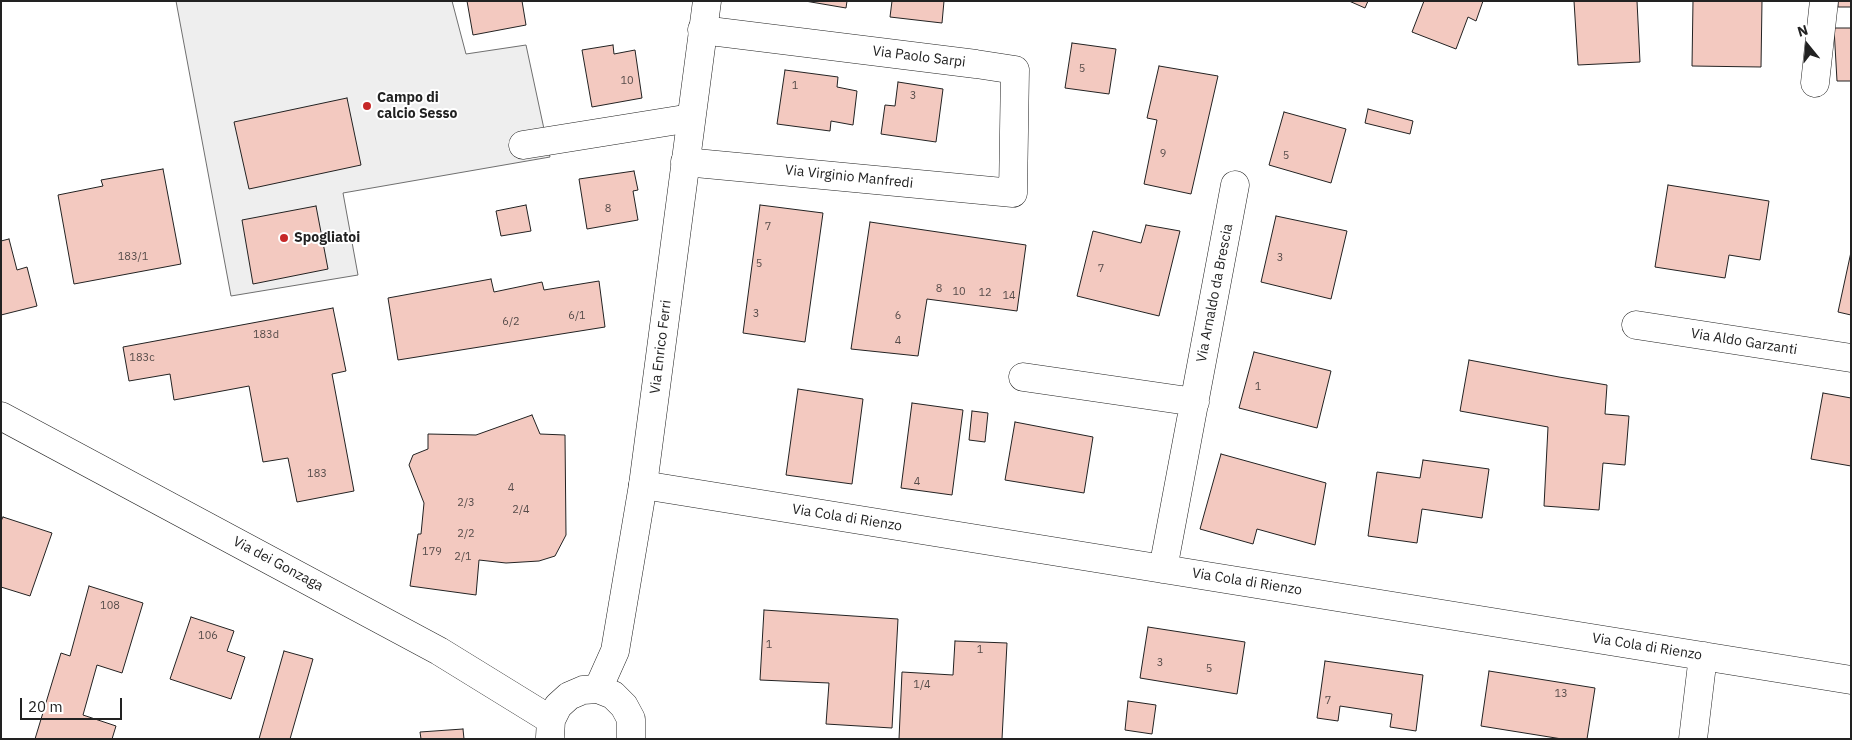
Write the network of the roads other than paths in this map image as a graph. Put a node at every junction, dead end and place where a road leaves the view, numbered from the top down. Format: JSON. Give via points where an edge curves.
{"nodes":[{"id":1,"x":707,"y":1,"type":"edge"},
{"id":2,"x":1824,"y":1,"type":"edge"},
{"id":3,"x":702,"y":30,"type":"junction"},
{"id":4,"x":1815,"y":83,"type":"dead end"},
{"id":5,"x":691,"y":118,"type":"junction"},
{"id":6,"x":524,"y":145,"type":"dead end"},
{"id":7,"x":685,"y":162,"type":"junction"},
{"id":8,"x":1235,"y":185,"type":"dead end"},
{"id":9,"x":1014,"y":193,"type":"joint"},
{"id":10,"x":1636,"y":325,"type":"dead end"},
{"id":11,"x":1851,"y":358,"type":"edge"},
{"id":12,"x":1023,"y":377,"type":"dead end"},
{"id":13,"x":1195,"y":402,"type":"junction"},
{"id":14,"x":1,"y":416,"type":"edge"},
{"id":15,"x":644,"y":485,"type":"junction"},
{"id":16,"x":1163,"y":569,"type":"junction"},
{"id":17,"x":1703,"y":656,"type":"junction"},
{"id":18,"x":1851,"y":680,"type":"edge"},
{"id":19,"x":598,"y":689,"type":"junction"},
{"id":20,"x":551,"y":729,"type":"edge"},
{"id":21,"x":631,"y":739,"type":"edge"},
{"id":22,"x":1692,"y":739,"type":"edge"}],
"edges":[{"from":1,"to":3,"type":"street","name":"Via Enrico Ferri"},
{"from":2,"to":4,"type":"street"},
{"from":3,"to":5,"type":"street","name":"Via Enrico Ferri"},
{"from":3,"to":9,"type":"street","name":"Via Paolo Sarpi","via":[[1015,70]]},
{"from":5,"to":6,"type":"street"},
{"from":5,"to":7,"type":"street","name":"Via Enrico Ferri"},
{"from":7,"to":9,"type":"street","name":"Via Virginio Manfredi"},
{"from":7,"to":15,"type":"street","name":"Via Enrico Ferri"},
{"from":8,"to":13,"type":"street","name":"Via Arnaldo da Brescia"},
{"from":10,"to":11,"type":"street","name":"Via Aldo Garzanti"},
{"from":12,"to":13,"type":"street"},
{"from":13,"to":16,"type":"street","name":"Via Arnaldo da Brescia"},
{"from":14,"to":20,"type":"street","name":"Via dei Gonzaga","via":[[439,651]]},
{"from":15,"to":16,"type":"street","name":"Via Cola di Rienzo"},
{"from":15,"to":19,"type":"street","name":"Via Enrico Ferri","via":[[615,652]]},
{"from":16,"to":17,"type":"street","name":"Via Cola di Rienzo"},
{"from":17,"to":18,"type":"street","name":"Via Cola di Rienzo"},
{"from":17,"to":22,"type":"street"},
{"from":19,"to":20,"type":"street","name":"Via dei Gonzaga","via":[[583,690],[569,696],[558,706]]},
{"from":19,"to":21,"type":"street","via":[[613,695],[624,706],[631,720]]}]}
